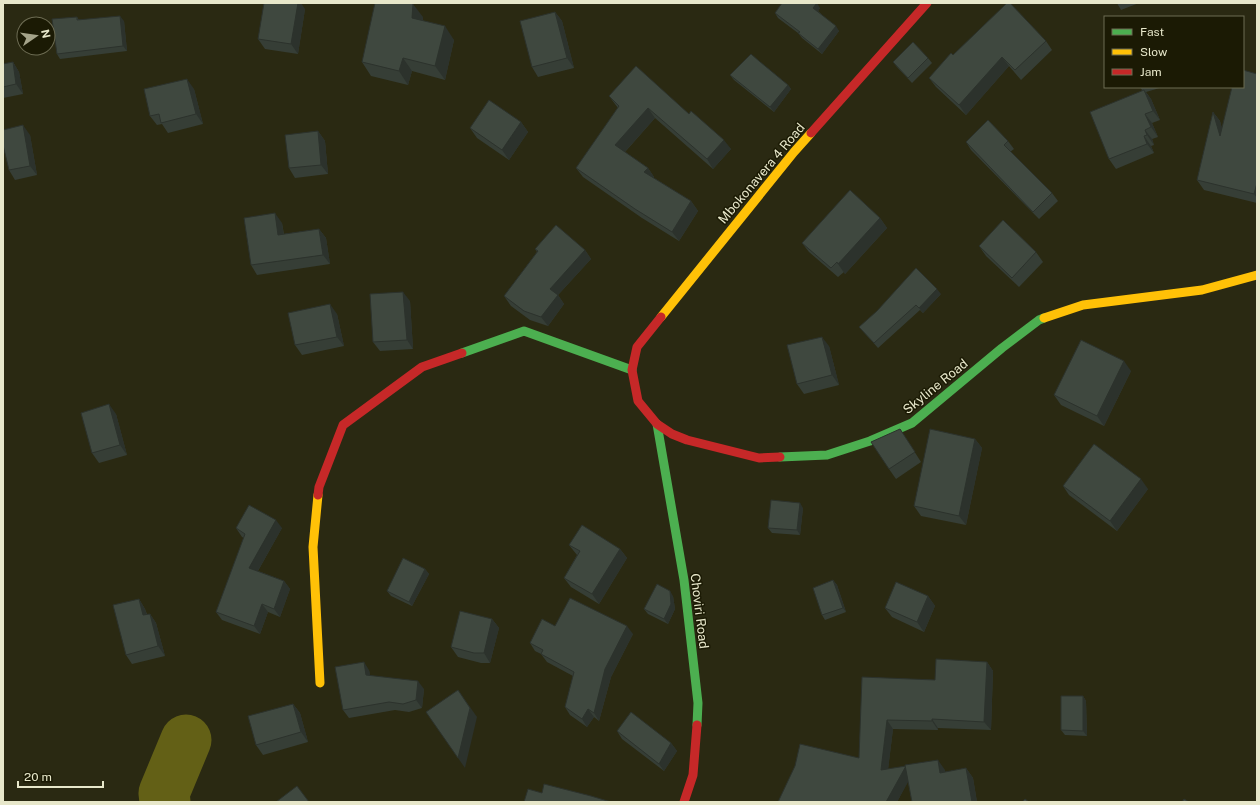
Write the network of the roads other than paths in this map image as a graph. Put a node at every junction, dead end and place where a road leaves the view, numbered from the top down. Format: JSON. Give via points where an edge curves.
{"nodes":[{"id":1,"x":927,"y":3,"type":"edge"},
{"id":2,"x":1257,"y":275,"type":"edge"},
{"id":3,"x":632,"y":370,"type":"junction"},
{"id":4,"x":657,"y":424,"type":"junction"},
{"id":5,"x":320,"y":683,"type":"dead end"},
{"id":6,"x":684,"y":802,"type":"edge"}],
"edges":[{"from":1,"to":3,"type":"street","name":"Mbokonavera 4 Road","via":[[794,152],[636,347]]},
{"from":2,"to":4,"type":"street","name":"Skyline Road","via":[[1202,290],[1083,305],[1039,320],[912,423],[870,441],[827,455],[759,458],[687,440]]},
{"from":3,"to":4,"type":"street","name":"Skyline Road","via":[[638,401]]},
{"from":3,"to":5,"type":"street","via":[[524,332],[422,367],[343,425],[319,487],[313,547]]},
{"from":4,"to":6,"type":"street","name":"Choviri Road","via":[[684,580],[698,703],[693,775]]}]}
